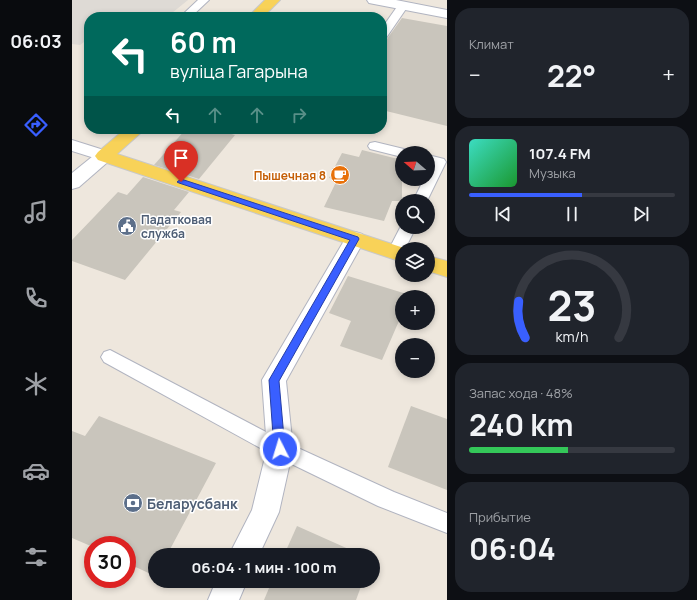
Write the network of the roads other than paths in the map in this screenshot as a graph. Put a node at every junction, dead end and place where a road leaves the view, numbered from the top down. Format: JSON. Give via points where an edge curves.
{"nodes":[{"id":1,"x":204,"y":0,"type":"edge"},
{"id":2,"x":273,"y":0,"type":"edge"},
{"id":3,"x":374,"y":0,"type":"edge"},
{"id":4,"x":403,"y":6,"type":"junction"},
{"id":5,"x":191,"y":12,"type":"edge"},
{"id":6,"x":260,"y":12,"type":"edge"},
{"id":7,"x":447,"y":14,"type":"edge"},
{"id":8,"x":387,"y":29,"type":"edge"},
{"id":9,"x":130,"y":134,"type":"edge"},
{"id":10,"x":72,"y":145,"type":"edge"},
{"id":11,"x":375,"y":146,"type":"dead end"},
{"id":12,"x":395,"y":151,"type":"edge"},
{"id":13,"x":104,"y":156,"type":"junction"},
{"id":14,"x":435,"y":161,"type":"edge"},
{"id":15,"x":435,"y":170,"type":"edge"},
{"id":16,"x":72,"y":183,"type":"edge"},
{"id":17,"x":355,"y":239,"type":"junction"},
{"id":18,"x":395,"y":253,"type":"edge"},
{"id":19,"x":435,"y":265,"type":"edge"},
{"id":20,"x":447,"y":269,"type":"edge"},
{"id":21,"x":110,"y":357,"type":"dead end"},
{"id":22,"x":280,"y":449,"type":"junction"},
{"id":23,"x":447,"y":523,"type":"edge"},
{"id":24,"x":247,"y":548,"type":"edge"},
{"id":25,"x":229,"y":588,"type":"edge"},
{"id":26,"x":223,"y":600,"type":"edge"}],
"edges":[{"from":1,"to":5,"type":"lane"},
{"from":2,"to":6,"type":"main road"},
{"from":3,"to":4,"type":"street"},
{"from":4,"to":7,"type":"street"},
{"from":4,"to":8,"type":"lane"},
{"from":9,"to":13,"type":"main road"},
{"from":10,"to":13,"type":"street"},
{"from":11,"to":12,"type":"lane"},
{"from":13,"to":16,"type":"street"},
{"from":13,"to":17,"type":"main road"},
{"from":14,"to":15,"type":"lane","via":[[439,162]]},
{"from":17,"to":18,"type":"main road"},
{"from":17,"to":22,"type":"street","via":[[274,380]]},
{"from":19,"to":20,"type":"main road"},
{"from":21,"to":22,"type":"lane"},
{"from":22,"to":23,"type":"lane","via":[[386,499]]},
{"from":22,"to":24,"type":"street","via":[[265,512]]},
{"from":25,"to":26,"type":"street"}]}
